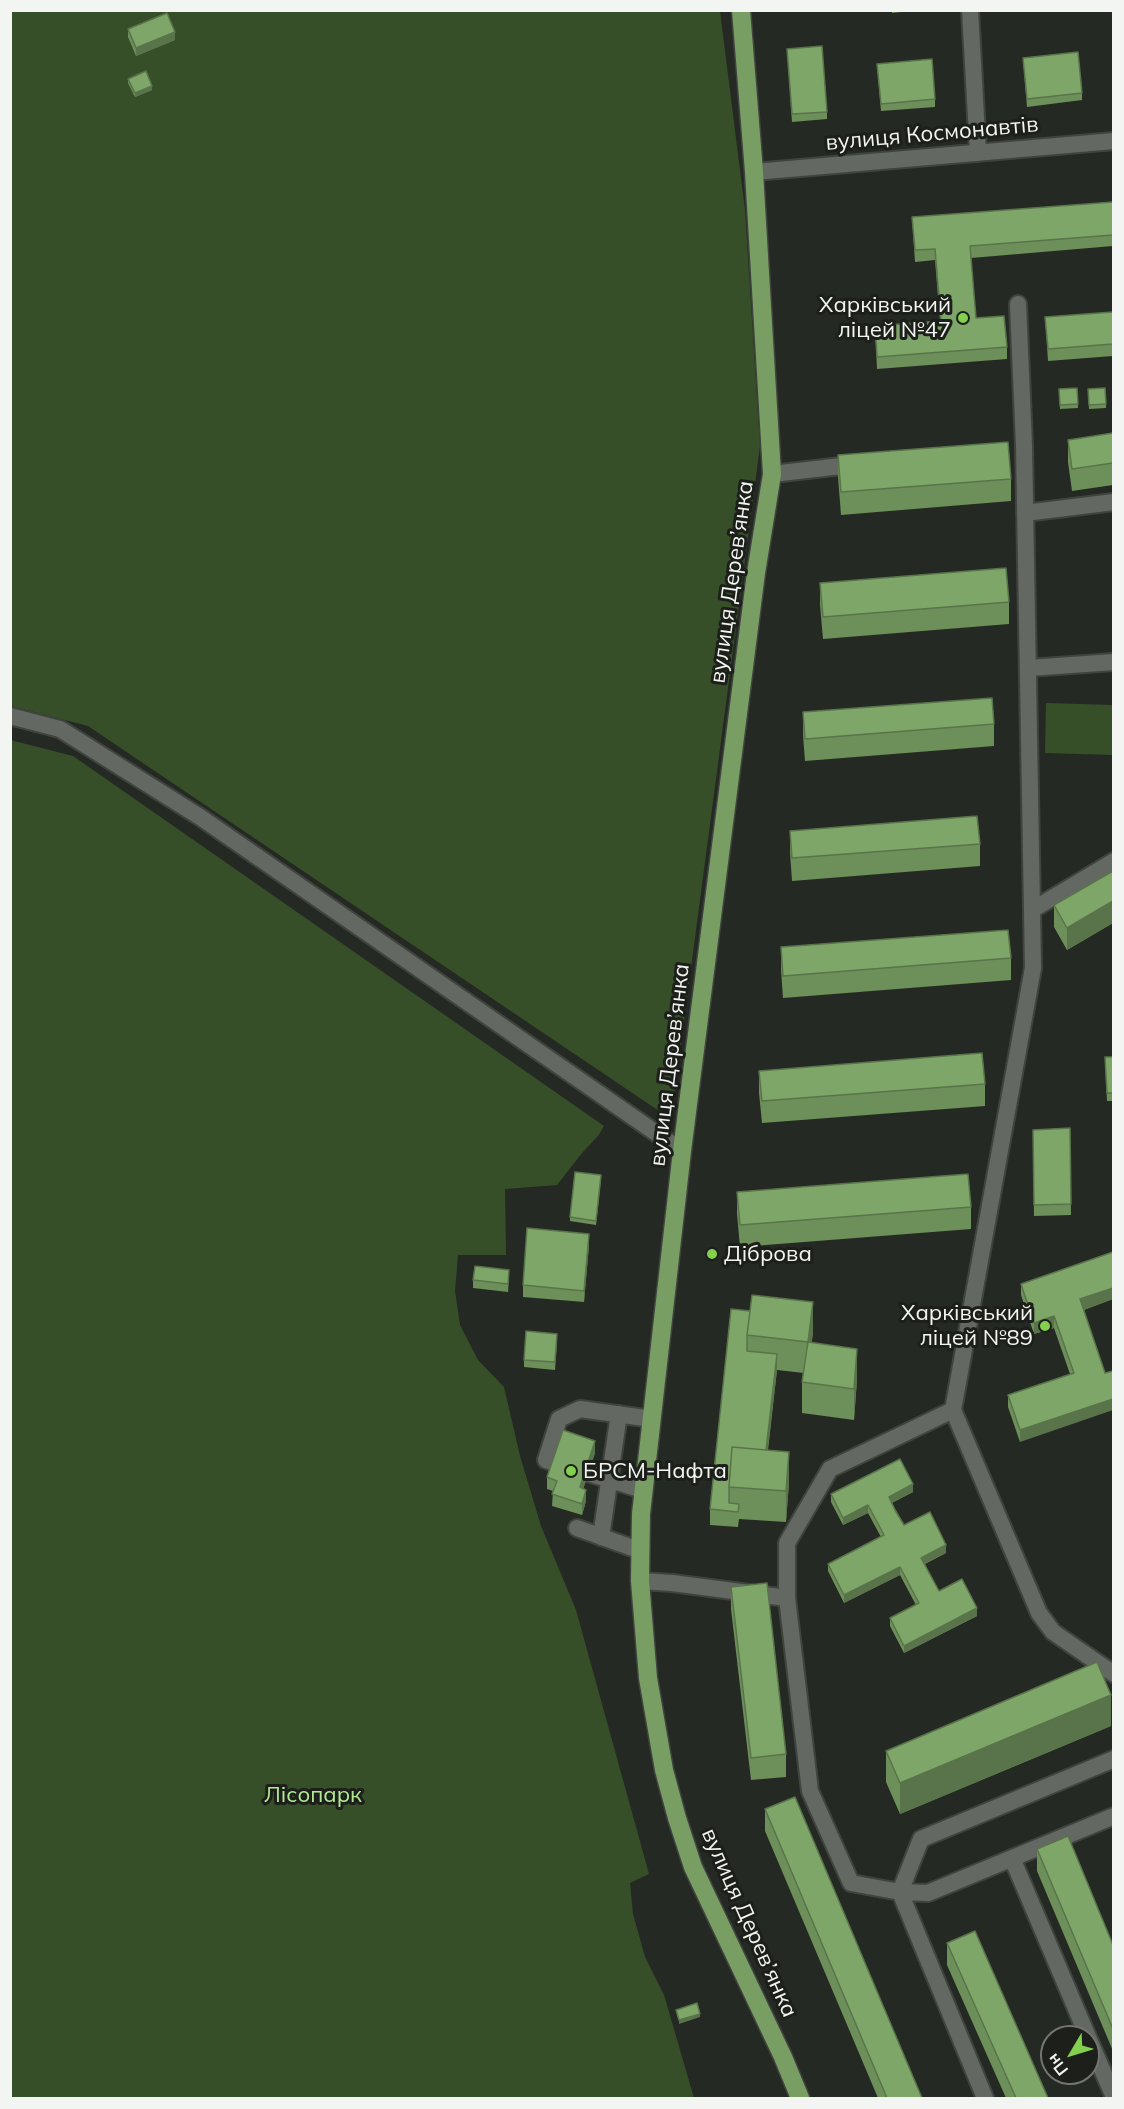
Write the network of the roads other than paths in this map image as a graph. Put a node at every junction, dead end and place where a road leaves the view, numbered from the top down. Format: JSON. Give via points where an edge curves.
{"nodes":[{"id":1,"x":741,"y":10,"type":"edge"},
{"id":2,"x":970,"y":10,"type":"edge"},
{"id":3,"x":1113,"y":141,"type":"edge"},
{"id":4,"x":978,"y":153,"type":"junction"},
{"id":5,"x":754,"y":172,"type":"junction"},
{"id":6,"x":1018,"y":304,"type":"dead end"},
{"id":7,"x":871,"y":463,"type":"edge"},
{"id":8,"x":772,"y":474,"type":"junction"},
{"id":9,"x":1113,"y":502,"type":"edge"},
{"id":10,"x":1025,"y":513,"type":"junction"},
{"id":11,"x":1113,"y":662,"type":"edge"},
{"id":12,"x":1028,"y":668,"type":"junction"},
{"id":13,"x":10,"y":716,"type":"edge"},
{"id":14,"x":1113,"y":861,"type":"edge"},
{"id":15,"x":1032,"y":910,"type":"junction"},
{"id":16,"x":682,"y":1151,"type":"junction"},
{"id":17,"x":953,"y":1410,"type":"junction"},
{"id":18,"x":619,"y":1414,"type":"junction"},
{"id":19,"x":652,"y":1419,"type":"junction"},
{"id":20,"x":610,"y":1480,"type":"junction"},
{"id":21,"x":644,"y":1490,"type":"junction"},
{"id":22,"x":577,"y":1528,"type":"dead end"},
{"id":23,"x":601,"y":1537,"type":"junction"},
{"id":24,"x":641,"y":1551,"type":"junction"},
{"id":25,"x":640,"y":1581,"type":"junction"},
{"id":26,"x":787,"y":1598,"type":"junction"},
{"id":27,"x":1113,"y":1674,"type":"edge"},
{"id":28,"x":1113,"y":1759,"type":"edge"},
{"id":29,"x":1113,"y":1816,"type":"edge"},
{"id":30,"x":1012,"y":1858,"type":"junction"},
{"id":31,"x":900,"y":1892,"type":"junction"},
{"id":32,"x":1083,"y":2025,"type":"edge"},
{"id":33,"x":1100,"y":2066,"type":"edge"},
{"id":34,"x":1113,"y":2097,"type":"edge"},
{"id":35,"x":800,"y":2098,"type":"edge"},
{"id":36,"x":985,"y":2098,"type":"edge"}],
"edges":[{"from":1,"to":5,"type":"main road","name":"вулиця Дерев’янка"},
{"from":2,"to":4,"type":"street"},
{"from":3,"to":4,"type":"street","name":"вулиця Космонавтів"},
{"from":4,"to":5,"type":"street","name":"вулиця Космонавтів"},
{"from":5,"to":8,"type":"main road","name":"вулиця Дерев’янка"},
{"from":6,"to":10,"type":"street","via":[[1018,446]]},
{"from":7,"to":8,"type":"street"},
{"from":8,"to":16,"type":"main road","name":"вулиця Дерев’янка"},
{"from":9,"to":10,"type":"street"},
{"from":10,"to":12,"type":"street"},
{"from":11,"to":12,"type":"street"},
{"from":12,"to":15,"type":"street"},
{"from":13,"to":16,"type":"street","via":[[60,729],[200,817]]},
{"from":14,"to":15,"type":"street"},
{"from":15,"to":17,"type":"street","via":[[1033,968]]},
{"from":16,"to":19,"type":"main road","name":"вулиця Дерев’янка"},
{"from":17,"to":26,"type":"street","via":[[830,1469],[787,1543]]},
{"from":17,"to":27,"type":"street","via":[[1039,1613],[1053,1632]]},
{"from":18,"to":19,"type":"street"},
{"from":18,"to":20,"type":"street"},
{"from":18,"to":20,"type":"street","via":[[580,1409],[559,1419],[546,1460]]},
{"from":19,"to":21,"type":"main road","name":"вулиця Дерев’янка"},
{"from":20,"to":21,"type":"street"},
{"from":20,"to":23,"type":"street"},
{"from":21,"to":24,"type":"main road","name":"вулиця Дерев’янка"},
{"from":22,"to":23,"type":"street"},
{"from":23,"to":24,"type":"street"},
{"from":24,"to":25,"type":"main road","name":"вулиця Дерев’янка"},
{"from":25,"to":26,"type":"street"},
{"from":25,"to":35,"type":"main road","name":"вулиця Дерев’янка","via":[[648,1678],[677,1818],[693,1867]]},
{"from":26,"to":31,"type":"street","via":[[810,1791],[851,1883]]},
{"from":28,"to":31,"type":"street","via":[[921,1839]]},
{"from":29,"to":30,"type":"street"},
{"from":30,"to":31,"type":"street","via":[[928,1893]]},
{"from":30,"to":32,"type":"street"},
{"from":31,"to":36,"type":"street"},
{"from":33,"to":34,"type":"street"}]}
